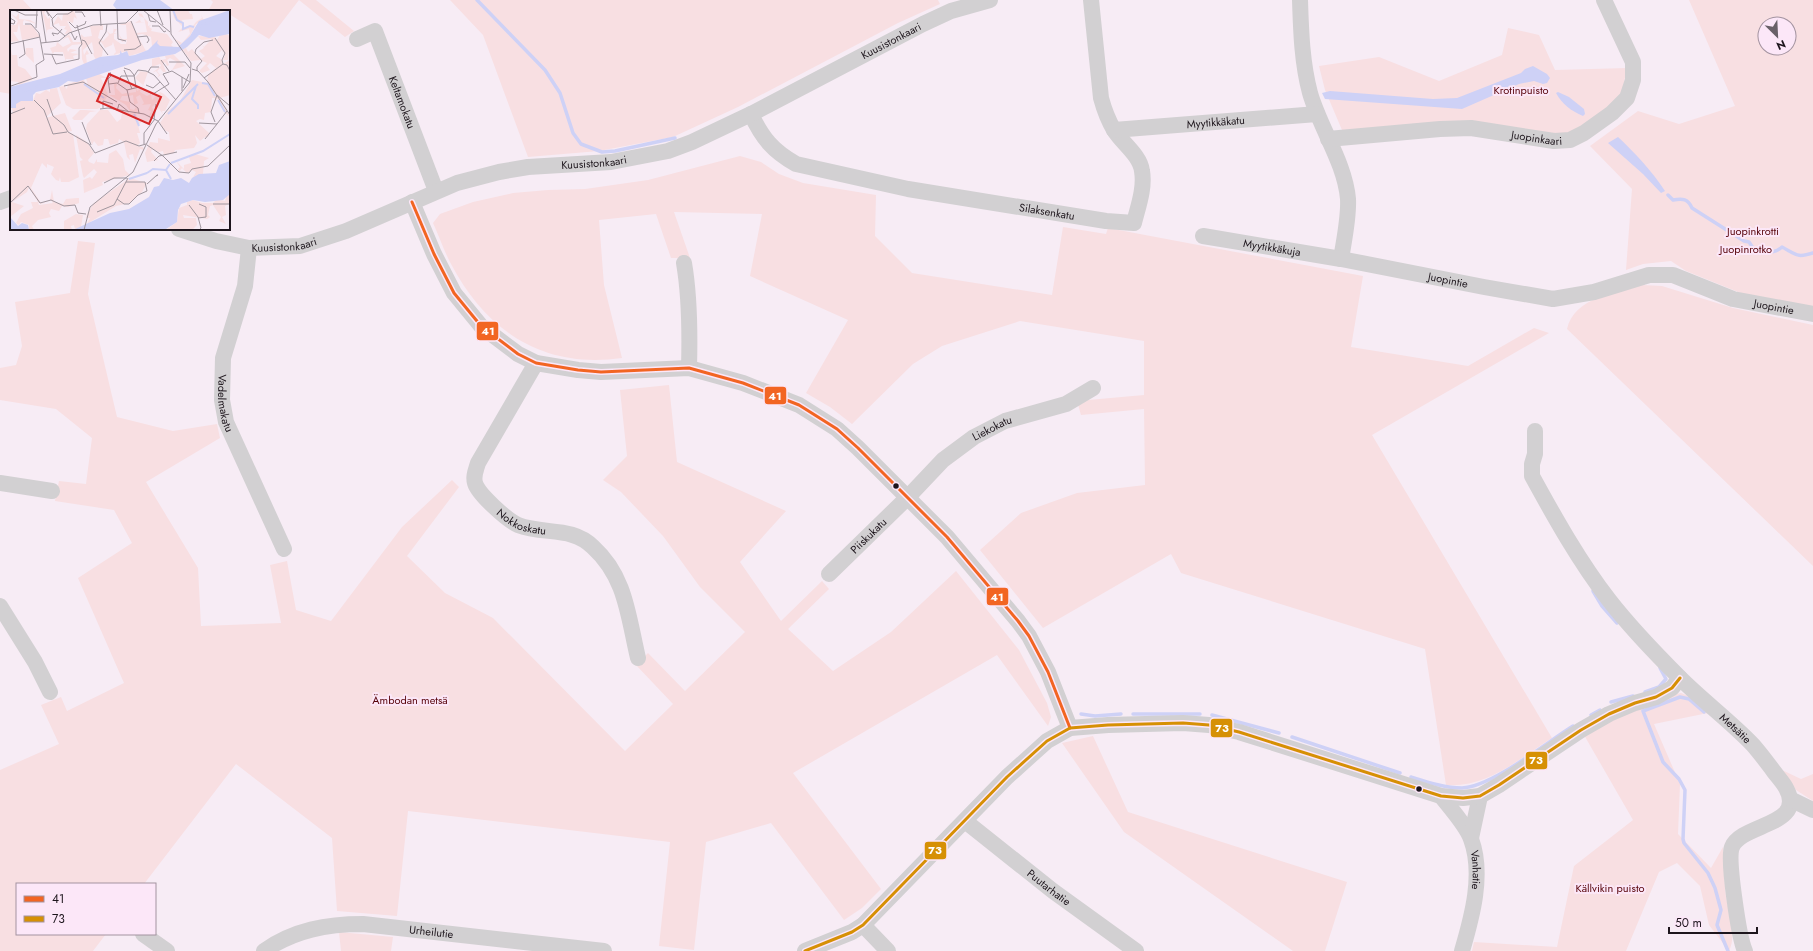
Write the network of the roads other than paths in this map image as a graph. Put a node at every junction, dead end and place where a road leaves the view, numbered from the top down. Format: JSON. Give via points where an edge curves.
{"nodes":[{"id":1,"x":990,"y":0,"type":"edge"},
{"id":2,"x":1091,"y":0,"type":"edge"},
{"id":3,"x":1300,"y":0,"type":"edge"},
{"id":4,"x":1604,"y":0,"type":"edge"},
{"id":5,"x":951,"y":5,"type":"edge"},
{"id":6,"x":358,"y":39,"type":"dead end"},
{"id":7,"x":751,"y":114,"type":"junction"},
{"id":8,"x":1317,"y":114,"type":"junction"},
{"id":9,"x":1114,"y":130,"type":"junction"},
{"id":10,"x":1328,"y":139,"type":"junction"},
{"id":11,"x":436,"y":192,"type":"junction"},
{"id":12,"x":10,"y":198,"type":"edge"},
{"id":13,"x":0,"y":202,"type":"edge"},
{"id":14,"x":412,"y":202,"type":"junction"},
{"id":15,"x":182,"y":230,"type":"edge"},
{"id":16,"x":1203,"y":236,"type":"dead end"},
{"id":17,"x":249,"y":248,"type":"junction"},
{"id":18,"x":1341,"y":259,"type":"junction"},
{"id":19,"x":684,"y":263,"type":"dead end"},
{"id":20,"x":1813,"y":314,"type":"edge"},
{"id":21,"x":536,"y":363,"type":"junction"},
{"id":22,"x":689,"y":368,"type":"junction"},
{"id":23,"x":1094,"y":388,"type":"dead end"},
{"id":24,"x":1535,"y":431,"type":"dead end"},
{"id":25,"x":0,"y":483,"type":"edge"},
{"id":26,"x":52,"y":491,"type":"dead end"},
{"id":27,"x":908,"y":497,"type":"junction"},
{"id":28,"x":284,"y":550,"type":"dead end"},
{"id":29,"x":829,"y":574,"type":"dead end"},
{"id":30,"x":0,"y":606,"type":"edge"},
{"id":31,"x":638,"y":658,"type":"dead end"},
{"id":32,"x":1680,"y":678,"type":"junction"},
{"id":33,"x":50,"y":692,"type":"dead end"},
{"id":34,"x":1070,"y":728,"type":"junction"},
{"id":35,"x":1441,"y":796,"type":"junction"},
{"id":36,"x":1480,"y":796,"type":"junction"},
{"id":37,"x":1790,"y":799,"type":"junction"},
{"id":38,"x":1813,"y":810,"type":"edge"},
{"id":39,"x":965,"y":821,"type":"junction"},
{"id":40,"x":1471,"y":838,"type":"junction"},
{"id":41,"x":863,"y":925,"type":"junction"},
{"id":42,"x":144,"y":935,"type":"edge"},
{"id":43,"x":167,"y":951,"type":"edge"},
{"id":44,"x":264,"y":951,"type":"edge"},
{"id":45,"x":604,"y":951,"type":"edge"},
{"id":46,"x":805,"y":951,"type":"edge"},
{"id":47,"x":888,"y":951,"type":"edge"},
{"id":48,"x":1136,"y":951,"type":"edge"},
{"id":49,"x":1462,"y":951,"type":"edge"},
{"id":50,"x":1745,"y":951,"type":"edge"}],
"edges":[{"from":1,"to":5,"type":"street","name":"Kuusistonkaari"},
{"from":2,"to":9,"type":"street","name":"Silaksenkatu","via":[[1100,92]]},
{"from":3,"to":8,"type":"street","via":[[1302,54]]},
{"from":4,"to":10,"type":"street","name":"Juopinkaari","via":[[1633,62],[1634,80],[1627,98],[1612,113],[1584,133],[1570,140],[1554,141],[1471,128]]},
{"from":5,"to":7,"type":"street","name":"Kuusistonkaari","via":[[923,24]]},
{"from":6,"to":11,"type":"street","name":"Keltamokatu","via":[[375,30]]},
{"from":7,"to":9,"type":"street","name":"Silaksenkatu","via":[[769,145],[781,156],[796,164],[908,189],[1106,221],[1134,223],[1140,201],[1142,170],[1138,159]]},
{"from":7,"to":11,"type":"street","name":"Kuusistonkaari","via":[[668,151],[610,162],[528,167],[457,183]]},
{"from":8,"to":9,"type":"street","name":"Myytikkäkatu"},
{"from":8,"to":10,"type":"street"},
{"from":10,"to":18,"type":"street","via":[[1342,174],[1348,199]]},
{"from":11,"to":14,"type":"street","name":"Kuusistonkaari"},
{"from":12,"to":13,"type":"street"},
{"from":14,"to":17,"type":"street","name":"Kuusistonkaari","via":[[346,231],[300,246]]},
{"from":14,"to":21,"type":"street","via":[[443,274],[466,309],[481,326],[500,341]]},
{"from":15,"to":17,"type":"street","name":"Kuusistonkaari","via":[[216,242]]},
{"from":16,"to":18,"type":"street","name":"Myytikkäkuja"},
{"from":17,"to":28,"type":"street","name":"Vadelmakatu","via":[[245,286],[223,358],[222,400],[226,422]]},
{"from":18,"to":20,"type":"street","name":"Juopintie","via":[[1553,299],[1594,292],[1649,275],[1673,275],[1733,299]]},
{"from":19,"to":22,"type":"street","via":[[689,300]]},
{"from":21,"to":22,"type":"street","via":[[601,372]]},
{"from":21,"to":31,"type":"street","name":"Nokkoskatu","via":[[478,463],[474,474],[475,483],[479,491],[518,525],[568,532],[593,546],[613,570],[621,585]]},
{"from":22,"to":27,"type":"street","via":[[743,383],[799,405],[837,429]]},
{"from":23,"to":27,"type":"street","name":"Liekokatu","via":[[1066,404],[1005,421],[974,437],[943,460]]},
{"from":24,"to":32,"type":"street","name":"Metsätie","via":[[1532,476],[1549,508],[1608,599]]},
{"from":25,"to":26,"type":"street"},
{"from":27,"to":29,"type":"street","name":"Piiskukatu"},
{"from":27,"to":34,"type":"street","via":[[969,561],[1029,636],[1048,672]]},
{"from":30,"to":33,"type":"street","via":[[35,662]]},
{"from":32,"to":36,"type":"street","via":[[1672,688],[1656,697],[1608,714]]},
{"from":32,"to":37,"type":"street","name":"Metsätie","via":[[1754,746],[1786,788]]},
{"from":34,"to":35,"type":"street","via":[[1152,723],[1209,726],[1246,734]]},
{"from":34,"to":39,"type":"street","via":[[1047,741],[1030,755]]},
{"from":35,"to":36,"type":"street"},
{"from":35,"to":40,"type":"street","name":"Vanhatie"},
{"from":36,"to":40,"type":"street"},
{"from":37,"to":38,"type":"street"},
{"from":37,"to":50,"type":"street","via":[[1784,816],[1743,836],[1732,846],[1730,860]]},
{"from":39,"to":41,"type":"street"},
{"from":39,"to":48,"type":"street","name":"Puutarhatie"},
{"from":40,"to":49,"type":"street","name":"Vanhatie","via":[[1475,856],[1475,898]]},
{"from":41,"to":46,"type":"street"},
{"from":41,"to":47,"type":"street"},
{"from":42,"to":43,"type":"street"},
{"from":44,"to":45,"type":"street","name":"Urheilutie","via":[[298,932],[339,924],[364,924]]}]}
